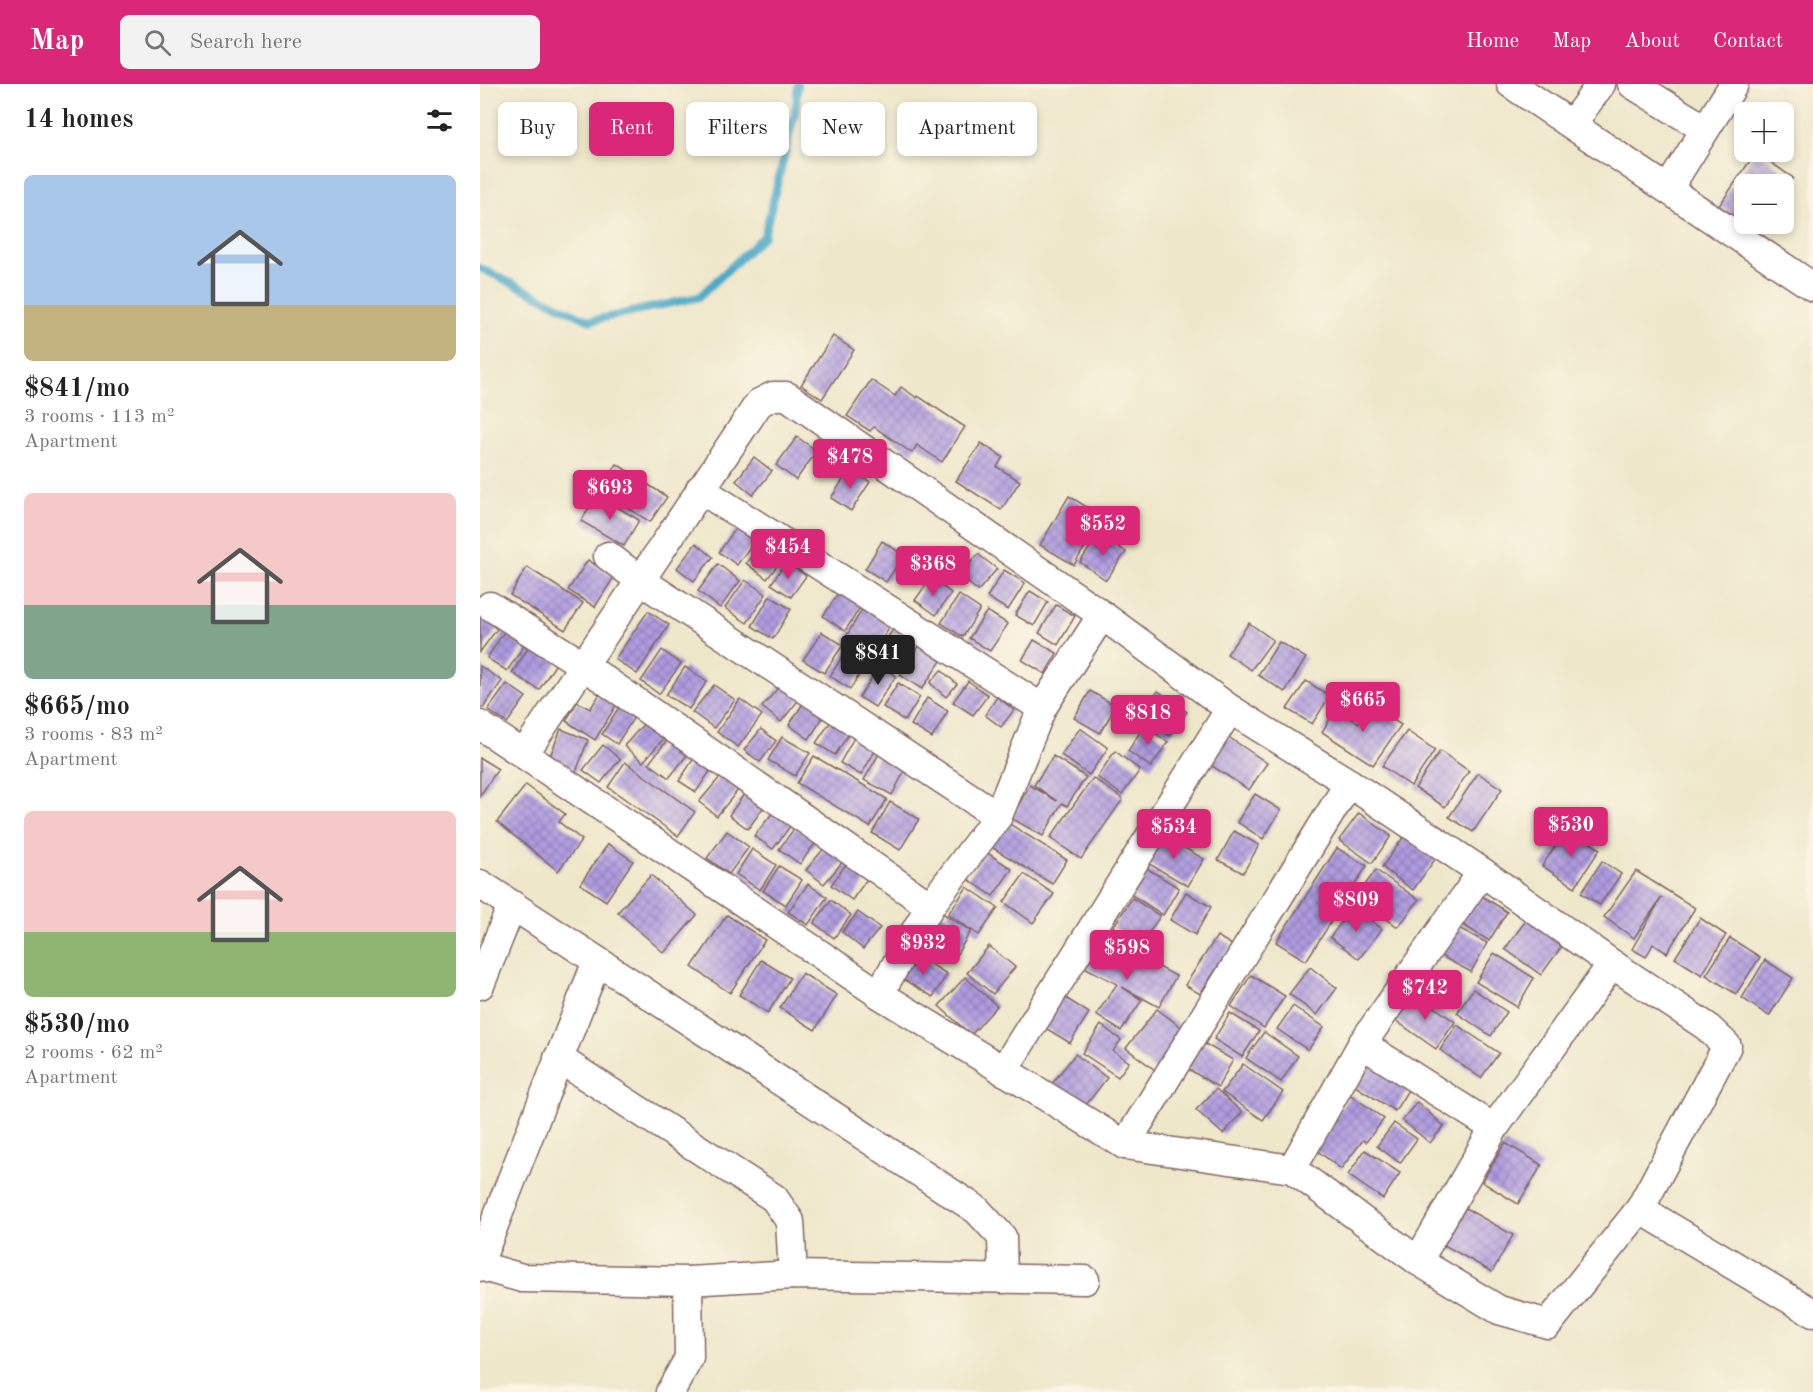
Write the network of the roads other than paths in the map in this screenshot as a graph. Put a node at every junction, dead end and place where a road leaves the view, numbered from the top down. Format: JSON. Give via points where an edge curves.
{"nodes":[{"id":1,"x":1511,"y":84,"type":"edge"},
{"id":2,"x":1601,"y":84,"type":"edge"},
{"id":3,"x":1632,"y":84,"type":"edge"},
{"id":4,"x":1734,"y":84,"type":"edge"},
{"id":5,"x":1572,"y":124,"type":"junction"},
{"id":6,"x":1705,"y":129,"type":"junction"},
{"id":7,"x":1668,"y":189,"type":"junction"},
{"id":8,"x":1811,"y":281,"type":"edge"},
{"id":9,"x":700,"y":489,"type":"junction"},
{"id":10,"x":608,"y":556,"type":"dead end"},
{"id":11,"x":640,"y":579,"type":"junction"},
{"id":12,"x":490,"y":606,"type":"dead end"},
{"id":13,"x":1102,"y":615,"type":"junction"},
{"id":14,"x":583,"y":665,"type":"junction"},
{"id":15,"x":1041,"y":708,"type":"junction"},
{"id":16,"x":1230,"y":709,"type":"junction"},
{"id":17,"x":480,"y":725,"type":"edge"},
{"id":18,"x":524,"y":754,"type":"junction"},
{"id":19,"x":1349,"y":783,"type":"junction"},
{"id":20,"x":998,"y":816,"type":"junction"},
{"id":21,"x":1482,"y":872,"type":"junction"},
{"id":22,"x":480,"y":884,"type":"edge"},
{"id":23,"x":513,"y":904,"type":"junction"},
{"id":24,"x":930,"y":906,"type":"junction"},
{"id":25,"x":597,"y":961,"type":"junction"},
{"id":26,"x":1612,"y":964,"type":"junction"},
{"id":27,"x":480,"y":985,"type":"edge"},
{"id":28,"x":879,"y":994,"type":"junction"},
{"id":29,"x":1362,"y":1044,"type":"junction"},
{"id":30,"x":558,"y":1058,"type":"junction"},
{"id":31,"x":1003,"y":1071,"type":"junction"},
{"id":32,"x":1494,"y":1128,"type":"junction"},
{"id":33,"x":1125,"y":1145,"type":"junction"},
{"id":34,"x":1292,"y":1169,"type":"junction"},
{"id":35,"x":1640,"y":1209,"type":"junction"},
{"id":36,"x":480,"y":1261,"type":"edge"},
{"id":37,"x":1419,"y":1261,"type":"junction"},
{"id":38,"x":480,"y":1266,"type":"edge"},
{"id":39,"x":794,"y":1275,"type":"junction"},
{"id":40,"x":1003,"y":1279,"type":"junction"},
{"id":41,"x":1085,"y":1280,"type":"dead end"},
{"id":42,"x":688,"y":1281,"type":"junction"},
{"id":43,"x":1813,"y":1313,"type":"edge"},
{"id":44,"x":670,"y":1392,"type":"edge"}],
"edges":[{"from":1,"to":5,"type":"street"},
{"from":2,"to":5,"type":"street"},
{"from":3,"to":6,"type":"street"},
{"from":4,"to":6,"type":"street"},
{"from":5,"to":7,"type":"street"},
{"from":6,"to":7,"type":"street"},
{"from":7,"to":8,"type":"street"},
{"from":9,"to":11,"type":"street"},
{"from":9,"to":13,"type":"street","via":[[759,403],[773,396],[787,396]]},
{"from":9,"to":15,"type":"street"},
{"from":10,"to":11,"type":"street"},
{"from":11,"to":14,"type":"street"},
{"from":11,"to":20,"type":"street"},
{"from":12,"to":14,"type":"street"},
{"from":13,"to":15,"type":"street"},
{"from":13,"to":16,"type":"street"},
{"from":14,"to":18,"type":"street"},
{"from":14,"to":24,"type":"street"},
{"from":15,"to":20,"type":"street"},
{"from":16,"to":19,"type":"street"},
{"from":16,"to":31,"type":"street"},
{"from":17,"to":18,"type":"street"},
{"from":18,"to":28,"type":"street"},
{"from":19,"to":21,"type":"street"},
{"from":19,"to":33,"type":"street"},
{"from":20,"to":24,"type":"street"},
{"from":21,"to":26,"type":"street"},
{"from":21,"to":29,"type":"street"},
{"from":22,"to":23,"type":"street"},
{"from":23,"to":25,"type":"street"},
{"from":23,"to":27,"type":"street"},
{"from":24,"to":28,"type":"street"},
{"from":25,"to":30,"type":"street"},
{"from":25,"to":40,"type":"street","via":[[977,1210],[1002,1237]]},
{"from":26,"to":32,"type":"street"},
{"from":26,"to":35,"type":"street","via":[[1706,1026],[1727,1046]]},
{"from":28,"to":31,"type":"street"},
{"from":29,"to":32,"type":"street"},
{"from":29,"to":34,"type":"street"},
{"from":30,"to":36,"type":"street"},
{"from":30,"to":39,"type":"street","via":[[774,1198],[790,1221]]},
{"from":31,"to":33,"type":"street"},
{"from":32,"to":37,"type":"street"},
{"from":33,"to":34,"type":"street"},
{"from":34,"to":37,"type":"street"},
{"from":35,"to":37,"type":"street","via":[[1548,1324],[1499,1310]]},
{"from":35,"to":43,"type":"street"},
{"from":38,"to":42,"type":"street","via":[[522,1278]]},
{"from":39,"to":40,"type":"street"},
{"from":39,"to":42,"type":"street"},
{"from":40,"to":41,"type":"street"},
{"from":42,"to":44,"type":"street","via":[[689,1358]]}]}
